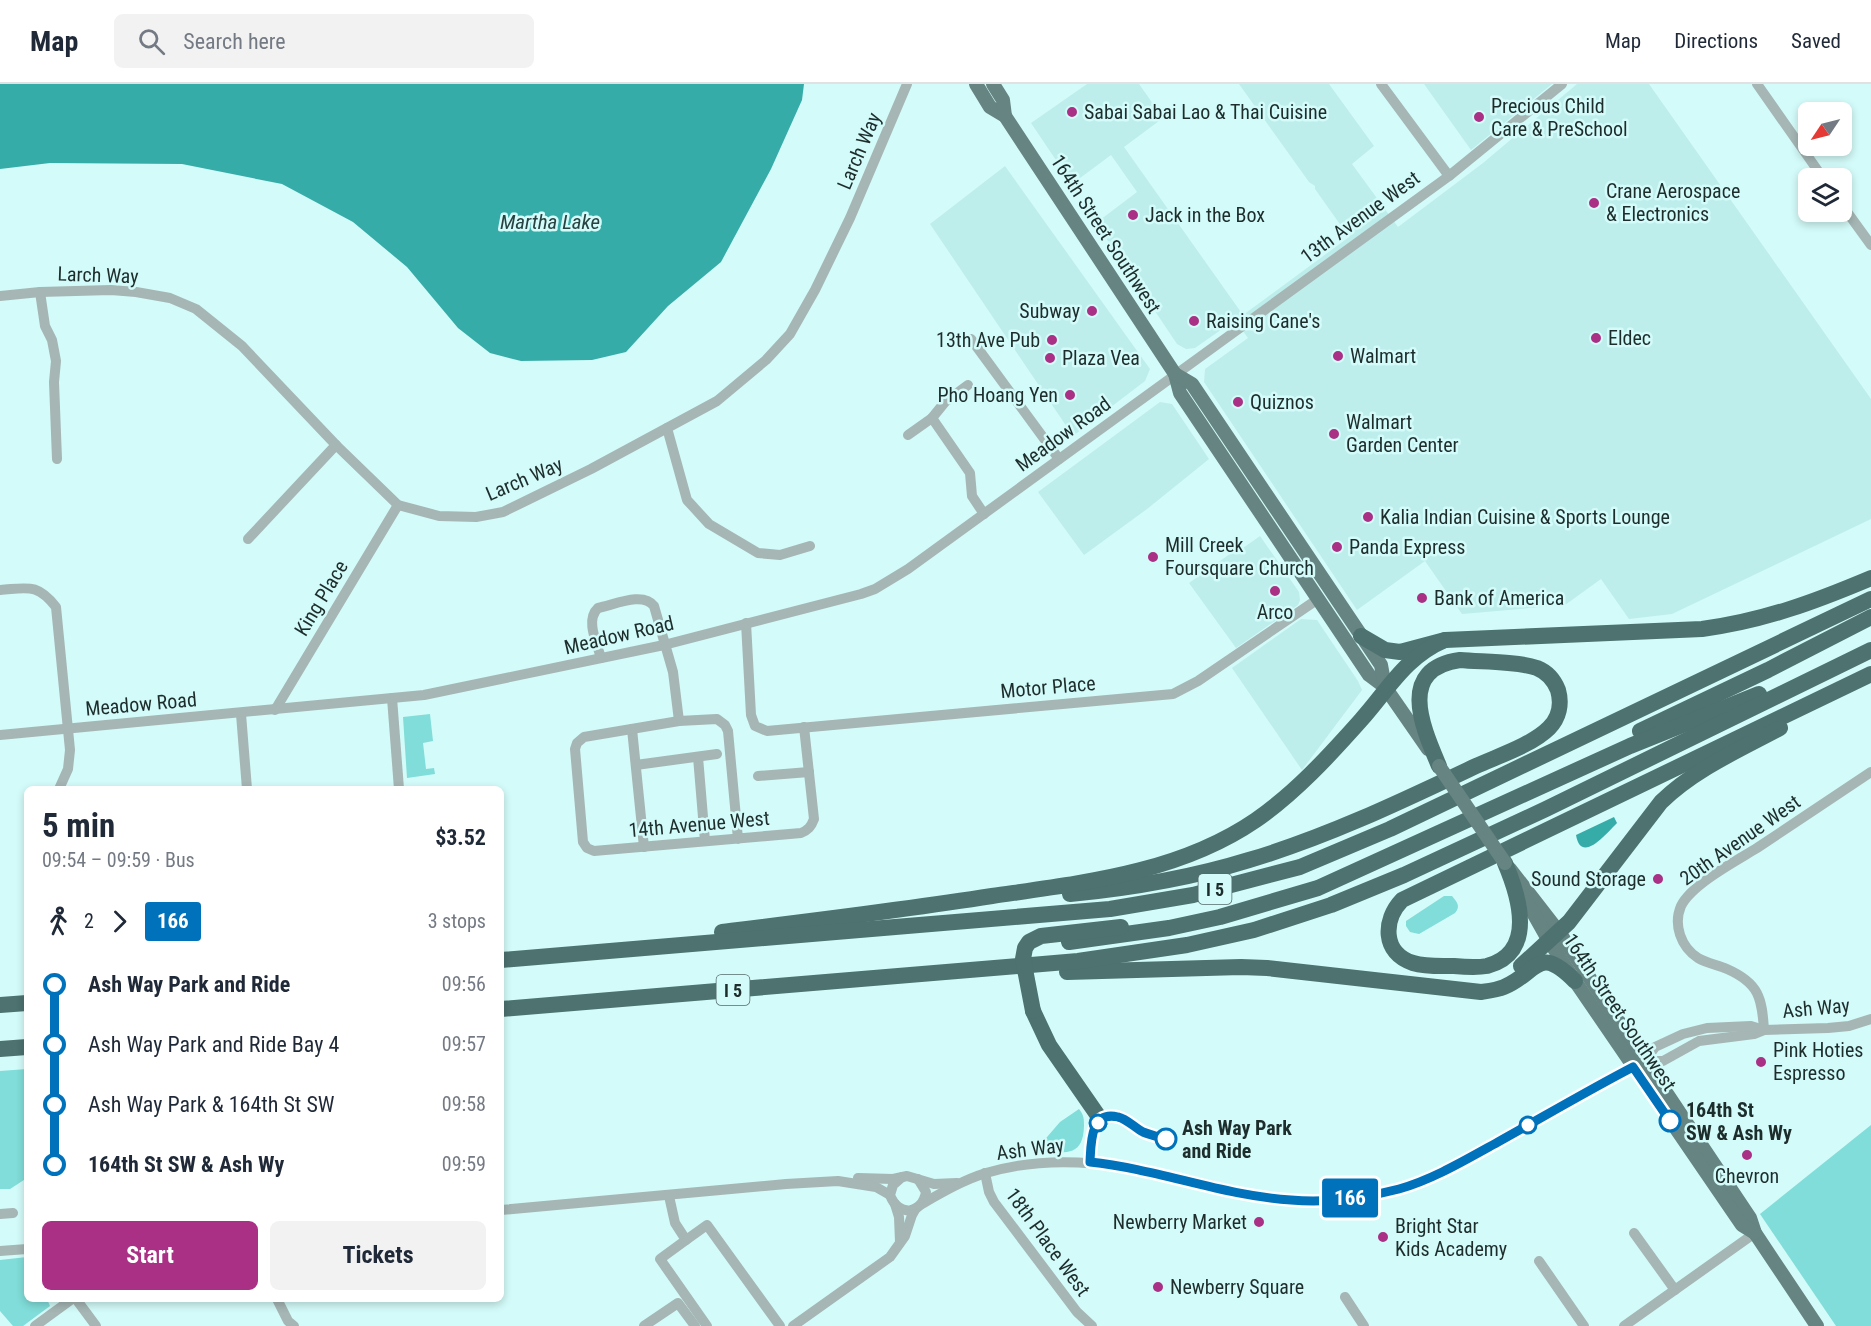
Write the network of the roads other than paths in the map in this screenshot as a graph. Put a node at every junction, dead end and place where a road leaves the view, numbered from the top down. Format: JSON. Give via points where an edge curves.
{"nodes":[{"id":1,"x":907,"y":84,"type":"edge"},
{"id":2,"x":976,"y":84,"type":"edge"},
{"id":3,"x":993,"y":84,"type":"edge"},
{"id":4,"x":1381,"y":84,"type":"edge"},
{"id":5,"x":1562,"y":84,"type":"edge"},
{"id":6,"x":1757,"y":84,"type":"edge"},
{"id":7,"x":1005,"y":116,"type":"junction"},
{"id":8,"x":1816,"y":168,"type":"edge"},
{"id":9,"x":1449,"y":176,"type":"junction"},
{"id":10,"x":1852,"y":219,"type":"edge"},
{"id":11,"x":1871,"y":245,"type":"edge"},
{"id":12,"x":40,"y":292,"type":"junction"},
{"id":13,"x":0,"y":296,"type":"edge"},
{"id":14,"x":971,"y":339,"type":"dead end"},
{"id":15,"x":1175,"y":374,"type":"junction"},
{"id":16,"x":968,"y":385,"type":"dead end"},
{"id":17,"x":932,"y":417,"type":"junction"},
{"id":18,"x":667,"y":428,"type":"junction"},
{"id":19,"x":908,"y":435,"type":"dead end"},
{"id":20,"x":336,"y":445,"type":"junction"},
{"id":21,"x":57,"y":459,"type":"dead end"},
{"id":22,"x":1059,"y":459,"type":"junction"},
{"id":23,"x":398,"y":505,"type":"junction"},
{"id":24,"x":984,"y":514,"type":"junction"},
{"id":25,"x":248,"y":539,"type":"dead end"},
{"id":26,"x":810,"y":546,"type":"dead end"},
{"id":27,"x":1871,"y":578,"type":"edge"},
{"id":28,"x":0,"y":590,"type":"edge"},
{"id":29,"x":1318,"y":599,"type":"junction"},
{"id":30,"x":1871,"y":600,"type":"edge"},
{"id":31,"x":1871,"y":617,"type":"edge"},
{"id":32,"x":746,"y":623,"type":"junction"},
{"id":33,"x":1361,"y":636,"type":"junction"},
{"id":34,"x":1445,"y":640,"type":"junction"},
{"id":35,"x":664,"y":645,"type":"junction"},
{"id":36,"x":1871,"y":650,"type":"edge"},
{"id":37,"x":601,"y":658,"type":"junction"},
{"id":38,"x":1871,"y":674,"type":"edge"},
{"id":39,"x":1871,"y":679,"type":"edge"},
{"id":40,"x":1385,"y":687,"type":"junction"},
{"id":41,"x":392,"y":698,"type":"junction"},
{"id":42,"x":275,"y":710,"type":"junction"},
{"id":43,"x":241,"y":714,"type":"junction"},
{"id":44,"x":679,"y":720,"type":"junction"},
{"id":45,"x":804,"y":727,"type":"junction"},
{"id":46,"x":68,"y":729,"type":"junction"},
{"id":47,"x":632,"y":729,"type":"junction"},
{"id":48,"x":0,"y":735,"type":"edge"},
{"id":49,"x":717,"y":754,"type":"dead end"},
{"id":50,"x":698,"y":757,"type":"junction"},
{"id":51,"x":636,"y":765,"type":"junction"},
{"id":52,"x":1439,"y":766,"type":"junction"},
{"id":53,"x":809,"y":772,"type":"junction"},
{"id":54,"x":1871,"y":772,"type":"edge"},
{"id":55,"x":758,"y":776,"type":"dead end"},
{"id":56,"x":60,"y":786,"type":"edge"},
{"id":57,"x":247,"y":786,"type":"edge"},
{"id":58,"x":399,"y":786,"type":"edge"},
{"id":59,"x":738,"y":839,"type":"junction"},
{"id":60,"x":705,"y":842,"type":"junction"},
{"id":61,"x":644,"y":847,"type":"junction"},
{"id":62,"x":1505,"y":863,"type":"junction"},
{"id":63,"x":924,"y":907,"type":"junction"},
{"id":64,"x":1554,"y":937,"type":"junction"},
{"id":65,"x":504,"y":960,"type":"edge"},
{"id":66,"x":504,"y":960,"type":"edge"},
{"id":67,"x":1025,"y":968,"type":"junction"},
{"id":68,"x":966,"y":971,"type":"junction"},
{"id":69,"x":1575,"y":981,"type":"junction"},
{"id":70,"x":1451,"y":987,"type":"junction"},
{"id":71,"x":24,"y":1003,"type":"edge"},
{"id":72,"x":0,"y":1005,"type":"edge"},
{"id":73,"x":504,"y":1009,"type":"edge"},
{"id":74,"x":1871,"y":1019,"type":"edge"},
{"id":75,"x":1764,"y":1030,"type":"junction"},
{"id":76,"x":24,"y":1047,"type":"edge"},
{"id":77,"x":0,"y":1049,"type":"edge"},
{"id":78,"x":1639,"y":1064,"type":"junction"},
{"id":79,"x":1101,"y":1120,"type":"dead end"},
{"id":80,"x":985,"y":1173,"type":"junction"},
{"id":81,"x":902,"y":1177,"type":"junction"},
{"id":82,"x":917,"y":1179,"type":"junction"},
{"id":83,"x":837,"y":1182,"type":"junction"},
{"id":84,"x":961,"y":1183,"type":"junction"},
{"id":85,"x":669,"y":1196,"type":"junction"},
{"id":86,"x":893,"y":1200,"type":"junction"},
{"id":87,"x":918,"y":1207,"type":"junction"},
{"id":88,"x":504,"y":1210,"type":"edge"},
{"id":89,"x":13,"y":1213,"type":"dead end"},
{"id":90,"x":0,"y":1214,"type":"edge"},
{"id":91,"x":1634,"y":1233,"type":"dead end"},
{"id":92,"x":1755,"y":1233,"type":"junction"},
{"id":93,"x":686,"y":1240,"type":"junction"},
{"id":94,"x":900,"y":1244,"type":"junction"},
{"id":95,"x":24,"y":1249,"type":"edge"},
{"id":96,"x":0,"y":1251,"type":"edge"},
{"id":97,"x":1539,"y":1261,"type":"dead end"},
{"id":98,"x":1675,"y":1290,"type":"junction"},
{"id":99,"x":1345,"y":1297,"type":"dead end"},
{"id":100,"x":70,"y":1302,"type":"edge"},
{"id":101,"x":76,"y":1302,"type":"edge"},
{"id":102,"x":278,"y":1302,"type":"edge"},
{"id":103,"x":35,"y":1326,"type":"edge"},
{"id":104,"x":96,"y":1326,"type":"edge"},
{"id":105,"x":294,"y":1326,"type":"edge"},
{"id":106,"x":644,"y":1326,"type":"edge"},
{"id":107,"x":694,"y":1326,"type":"edge"},
{"id":108,"x":707,"y":1326,"type":"edge"},
{"id":109,"x":780,"y":1326,"type":"edge"},
{"id":110,"x":793,"y":1326,"type":"edge"},
{"id":111,"x":1092,"y":1326,"type":"edge"},
{"id":112,"x":1364,"y":1326,"type":"edge"},
{"id":113,"x":1584,"y":1326,"type":"edge"},
{"id":114,"x":1624,"y":1326,"type":"edge"},
{"id":115,"x":1816,"y":1326,"type":"edge"}],
"edges":[{"from":1,"to":18,"type":"street","name":"Larch Way","via":[[850,218],[790,334],[717,401]]},
{"from":2,"to":7,"type":"main road","name":"164th Street Southwest","via":[[990,107]]},
{"from":3,"to":7,"type":"main road","name":"164th Street Southwest","via":[[1003,100]]},
{"from":4,"to":9,"type":"street"},
{"from":5,"to":9,"type":"street","name":"13th Avenue West"},
{"from":6,"to":8,"type":"street"},
{"from":7,"to":15,"type":"main road","name":"164th Street Southwest"},
{"from":9,"to":15,"type":"street","name":"13th Avenue West"},
{"from":10,"to":11,"type":"street"},
{"from":12,"to":13,"type":"street","name":"Larch Way"},
{"from":12,"to":20,"type":"street","name":"Larch Way","via":[[136,292],[170,298],[196,309],[242,345]]},
{"from":12,"to":21,"type":"street","via":[[56,362]]},
{"from":14,"to":22,"type":"street"},
{"from":15,"to":22,"type":"street","name":"Meadow Road"},
{"from":15,"to":29,"type":"main road","name":"164th Street Southwest","via":[[1180,393]]},
{"from":15,"to":33,"type":"main road","name":"164th Street Southwest","via":[[1192,384]]},
{"from":16,"to":17,"type":"street"},
{"from":17,"to":19,"type":"street"},
{"from":17,"to":24,"type":"street","via":[[970,472],[972,496]]},
{"from":18,"to":23,"type":"street","name":"Larch Way","via":[[503,512],[476,517],[439,516]]},
{"from":18,"to":26,"type":"street","via":[[687,500],[709,524],[758,553],[780,555]]},
{"from":20,"to":23,"type":"street","name":"Larch Way"},
{"from":20,"to":25,"type":"street"},
{"from":22,"to":24,"type":"street","name":"Meadow Road"},
{"from":23,"to":42,"type":"street","name":"King Place"},
{"from":24,"to":32,"type":"street","name":"Meadow Road","via":[[875,589]]},
{"from":27,"to":34,"type":"highway","via":[[1797,608],[1721,627]]},
{"from":28,"to":46,"type":"street","via":[[33,588],[56,607]]},
{"from":29,"to":40,"type":"main road","name":"164th Street Southwest","via":[[1369,675]]},
{"from":29,"to":45,"type":"street","name":"Motor Place","via":[[1173,694]]},
{"from":30,"to":65,"type":"highway","number":"I 5","via":[[1390,829],[1300,867],[1110,909]]},
{"from":31,"to":67,"type":"highway","bridge":true,"via":[[1373,858],[1301,887],[1231,908],[1176,920],[1035,938],[1025,948]]},
{"from":32,"to":35,"type":"street","name":"Meadow Road"},
{"from":32,"to":45,"type":"street","name":"Motor Place","via":[[751,716],[755,726],[767,731]]},
{"from":33,"to":34,"type":"highway","via":[[1384,650],[1400,652]]},
{"from":33,"to":40,"type":"main road","name":"164th Street Southwest","via":[[1381,665]]},
{"from":34,"to":40,"type":"highway","via":[[1425,651]]},
{"from":35,"to":37,"type":"street","name":"Meadow Road"},
{"from":35,"to":37,"type":"street","via":[[654,606],[642,598],[594,612],[591,620]]},
{"from":35,"to":44,"type":"street","via":[[673,672]]},
{"from":36,"to":67,"type":"highway","via":[[1630,746],[1318,888],[1209,920],[1047,945],[1034,949]]},
{"from":36,"to":68,"type":"highway","number":"I 5","via":[[1546,809],[1331,905],[1254,930],[1187,945],[1078,961]]},
{"from":37,"to":41,"type":"street","name":"Meadow Road","via":[[424,695]]},
{"from":38,"to":62,"type":"highway","via":[[1402,900],[1389,921],[1389,937],[1395,950],[1408,962],[1422,965],[1477,967],[1502,958],[1514,945],[1521,928],[1518,897]]},
{"from":39,"to":64,"type":"highway","via":[[1675,788]]},
{"from":40,"to":52,"type":"main road","name":"164th Street Southwest"},
{"from":40,"to":63,"type":"highway","via":[[1362,719],[1300,783],[1257,819],[1219,841],[1122,875]]},
{"from":41,"to":42,"type":"street","name":"Meadow Road"},
{"from":41,"to":58,"type":"street"},
{"from":42,"to":43,"type":"street","name":"Meadow Road"},
{"from":43,"to":46,"type":"street","name":"Meadow Road"},
{"from":43,"to":57,"type":"street"},
{"from":44,"to":47,"type":"street"},
{"from":44,"to":59,"type":"street","via":[[717,719],[728,731]]},
{"from":45,"to":53,"type":"street"},
{"from":46,"to":48,"type":"street","name":"Meadow Road"},
{"from":46,"to":56,"type":"street","via":[[70,760]]},
{"from":47,"to":51,"type":"street"},
{"from":47,"to":61,"type":"street","name":"14th Avenue West","via":[[584,737],[575,749],[583,842],[594,851]]},
{"from":49,"to":50,"type":"street"},
{"from":50,"to":51,"type":"street"},
{"from":50,"to":60,"type":"street"},
{"from":51,"to":61,"type":"street"},
{"from":52,"to":62,"type":"main road","name":"164th Street Southwest","bridge":true},
{"from":52,"to":63,"type":"highway","via":[[1419,710],[1421,686],[1436,668],[1460,660],[1526,666],[1541,670],[1552,680],[1560,696],[1559,710],[1553,724],[1541,734],[1390,806],[1284,849],[1197,874],[1113,890]]},
{"from":53,"to":55,"type":"street"},
{"from":53,"to":59,"type":"street","name":"14th Avenue West","via":[[814,819],[806,831]]},
{"from":54,"to":75,"type":"street","name":"20th Avenue West","via":[[1716,874],[1686,898],[1681,907],[1679,933],[1689,952],[1751,982],[1759,994]]},
{"from":59,"to":60,"type":"street","name":"14th Avenue West"},
{"from":60,"to":61,"type":"street","name":"14th Avenue West"},
{"from":62,"to":64,"type":"main road","name":"164th Street Southwest"},
{"from":63,"to":66,"type":"highway"},
{"from":64,"to":69,"type":"main road","name":"164th Street Southwest"},
{"from":64,"to":70,"type":"highway","via":[[1514,972],[1489,981],[1460,981]]},
{"from":64,"to":78,"type":"main road","name":"164th Street Southwest"},
{"from":67,"to":79,"type":"highway","bridge":true,"via":[[1033,1011],[1049,1045]]},
{"from":68,"to":70,"type":"highway","via":[[1241,967]]},
{"from":68,"to":73,"type":"highway","number":"I 5"},
{"from":69,"to":70,"type":"highway","via":[[1562,968],[1548,962],[1535,965],[1504,987],[1481,992]]},
{"from":69,"to":78,"type":"main road","name":"164th Street Southwest"},
{"from":71,"to":72,"type":"highway"},
{"from":74,"to":75,"type":"street","name":"Ash Way","via":[[1850,1026]]},
{"from":75,"to":78,"type":"street","name":"Ash Way","via":[[1699,1041],[1663,1061]]},
{"from":76,"to":77,"type":"highway"},
{"from":78,"to":80,"type":"street","name":"Ash Way","via":[[1428,1178],[1359,1197],[1291,1200],[1090,1162],[1034,1164]]},
{"from":78,"to":92,"type":"main road","name":"164th Street Southwest","via":[[1750,1218]]},
{"from":80,"to":84,"type":"street","name":"Ash Way"},
{"from":80,"to":111,"type":"street","name":"18th Place West","via":[[994,1202],[1077,1312]]},
{"from":81,"to":82,"type":"street"},
{"from":81,"to":83,"type":"street","via":[[846,1178]]},
{"from":81,"to":86,"type":"street","via":[[893,1185]]},
{"from":82,"to":84,"type":"street","name":"Ash Way","via":[[934,1184]]},
{"from":82,"to":87,"type":"street","via":[[926,1192]]},
{"from":83,"to":85,"type":"street"},
{"from":83,"to":86,"type":"street","via":[[876,1187]]},
{"from":84,"to":87,"type":"street","name":"Ash Way"},
{"from":85,"to":88,"type":"street"},
{"from":85,"to":93,"type":"street","via":[[675,1223]]},
{"from":86,"to":87,"type":"street","via":[[905,1210]]},
{"from":86,"to":94,"type":"street","via":[[899,1217]]},
{"from":87,"to":94,"type":"street"},
{"from":89,"to":90,"type":"street"},
{"from":91,"to":98,"type":"street"},
{"from":92,"to":98,"type":"street"},
{"from":92,"to":115,"type":"main road","name":"164th Street Southwest"},
{"from":93,"to":108,"type":"street","via":[[660,1259]]},
{"from":93,"to":109,"type":"street","via":[[707,1225]]},
{"from":94,"to":110,"type":"street","via":[[885,1262]]},
{"from":95,"to":96,"type":"street"},
{"from":97,"to":113,"type":"street"},
{"from":98,"to":114,"type":"street"},
{"from":99,"to":112,"type":"street"},
{"from":100,"to":103,"type":"street"},
{"from":101,"to":104,"type":"street"},
{"from":102,"to":105,"type":"street"},
{"from":106,"to":107,"type":"street","via":[[678,1303]]}]}
